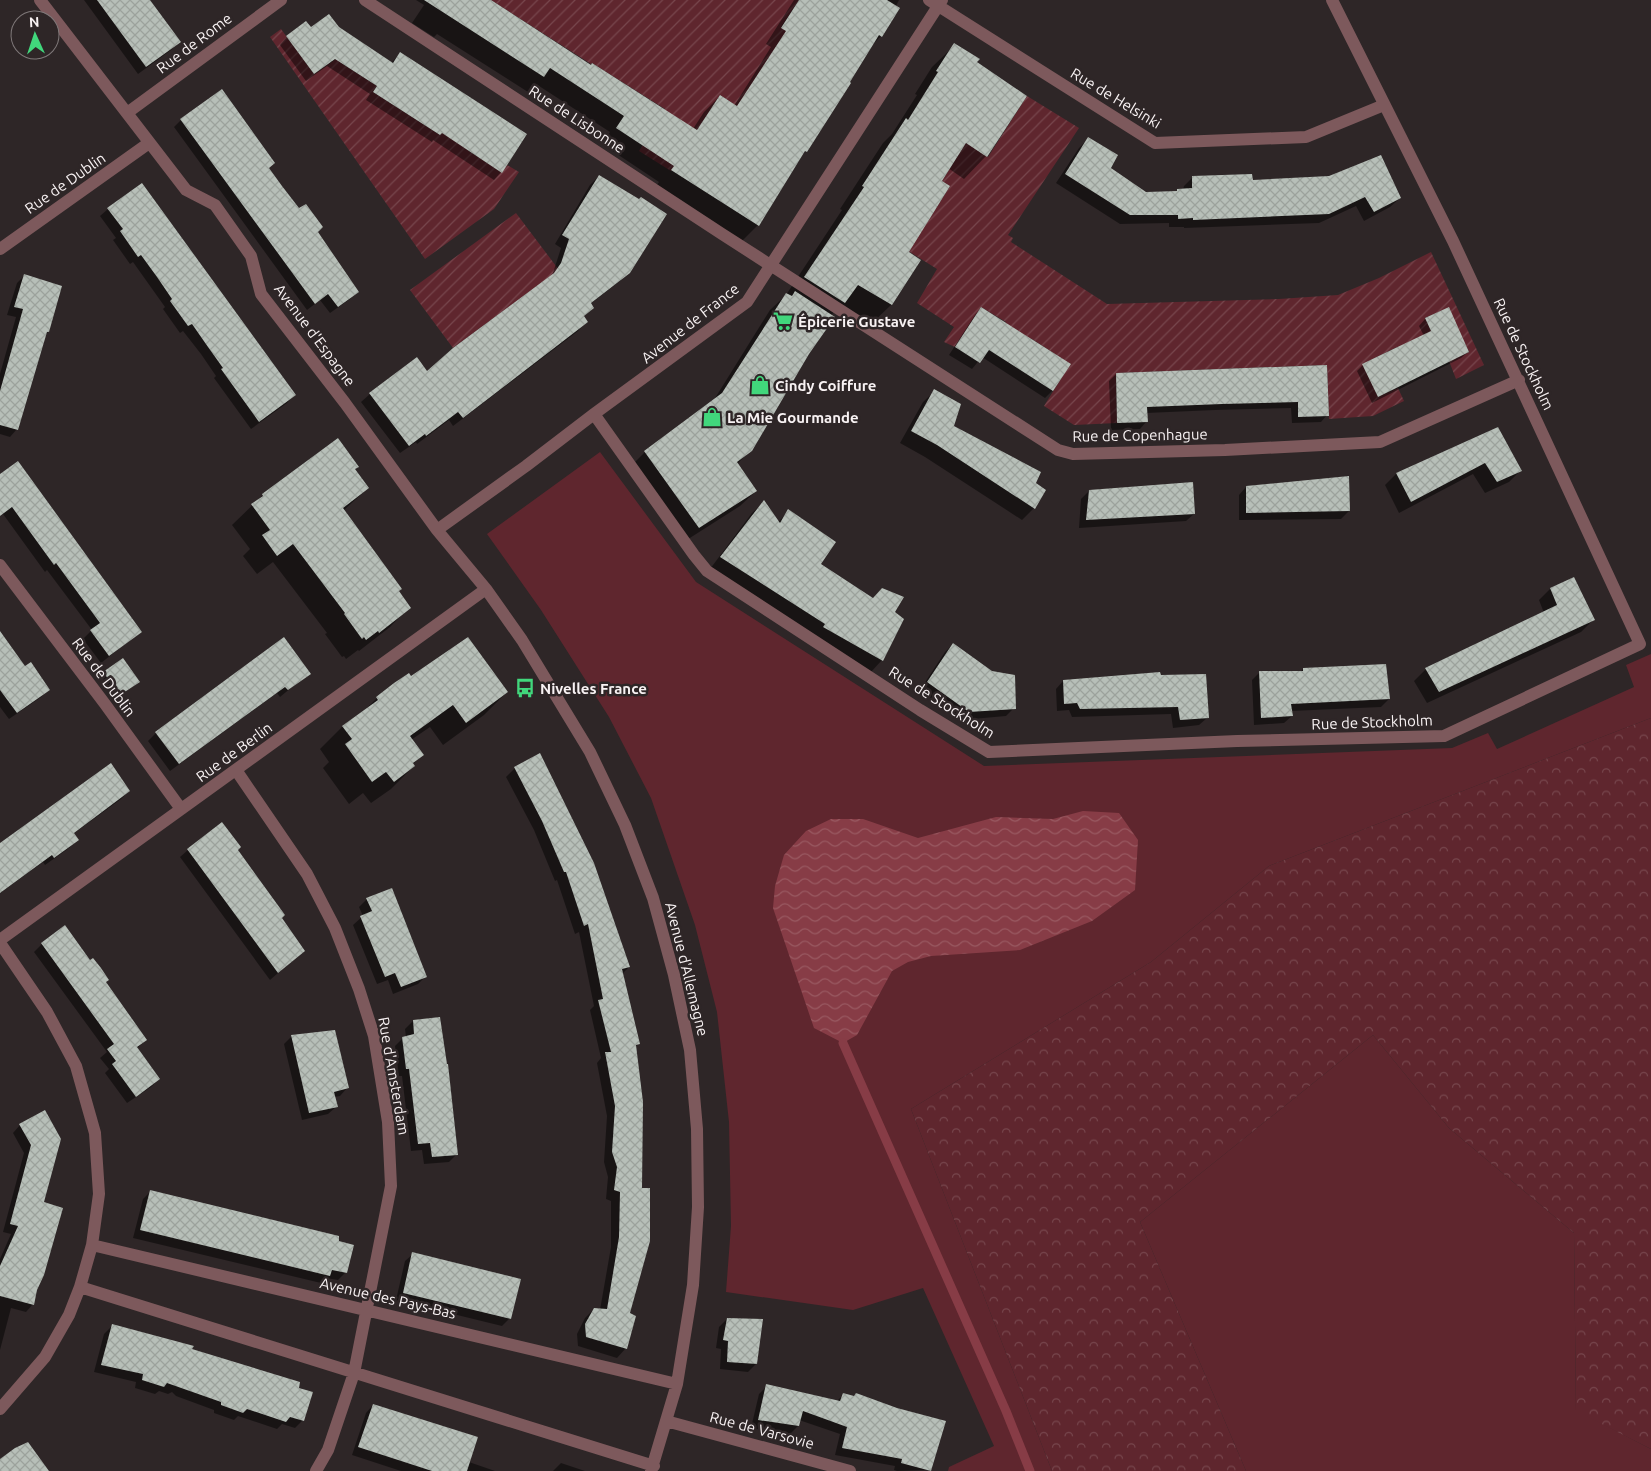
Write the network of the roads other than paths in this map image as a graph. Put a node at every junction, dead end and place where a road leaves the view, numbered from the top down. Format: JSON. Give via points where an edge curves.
{"nodes":[{"id":1,"x":40,"y":0,"type":"edge"},
{"id":2,"x":281,"y":0,"type":"edge"},
{"id":3,"x":366,"y":0,"type":"edge"},
{"id":4,"x":1332,"y":0,"type":"edge"},
{"id":5,"x":936,"y":2,"type":"edge"},
{"id":6,"x":1384,"y":105,"type":"junction"},
{"id":7,"x":127,"y":113,"type":"junction"},
{"id":8,"x":149,"y":143,"type":"junction"},
{"id":9,"x":0,"y":249,"type":"edge"},
{"id":10,"x":771,"y":265,"type":"junction"},
{"id":11,"x":1519,"y":380,"type":"junction"},
{"id":12,"x":594,"y":414,"type":"junction"},
{"id":13,"x":436,"y":530,"type":"junction"},
{"id":14,"x":0,"y":565,"type":"edge"},
{"id":15,"x":486,"y":589,"type":"junction"},
{"id":16,"x":236,"y":770,"type":"junction"},
{"id":17,"x":181,"y":809,"type":"junction"},
{"id":18,"x":0,"y":942,"type":"edge"},
{"id":19,"x":92,"y":1244,"type":"junction"},
{"id":20,"x":80,"y":1287,"type":"junction"},
{"id":21,"x":366,"y":1310,"type":"junction"},
{"id":22,"x":354,"y":1372,"type":"junction"},
{"id":23,"x":677,"y":1384,"type":"junction"},
{"id":24,"x":0,"y":1409,"type":"edge"},
{"id":25,"x":666,"y":1421,"type":"junction"},
{"id":26,"x":652,"y":1468,"type":"edge"},
{"id":27,"x":316,"y":1471,"type":"edge"},
{"id":28,"x":850,"y":1471,"type":"edge"}],
"edges":[{"from":1,"to":7,"type":"street","name":"Avenue d'Espagne"},
{"from":2,"to":7,"type":"street","name":"Rue de Rome"},
{"from":3,"to":10,"type":"street","name":"Rue de Lisbonne"},
{"from":4,"to":6,"type":"street","name":"Rue de Stockholm"},
{"from":5,"to":6,"type":"street","name":"Rue de Helsinki","via":[[1155,143],[1306,137]]},
{"from":5,"to":10,"type":"street","name":"Avenue de France"},
{"from":6,"to":11,"type":"street","name":"Rue de Stockholm"},
{"from":7,"to":8,"type":"street","name":"Avenue d'Espagne"},
{"from":8,"to":9,"type":"street","name":"Rue de Dublin"},
{"from":8,"to":13,"type":"street","name":"Avenue d'Espagne","via":[[186,190],[215,205],[251,256],[262,294]]},
{"from":10,"to":11,"type":"street","name":"Rue de Copenhague","via":[[1058,450],[1073,454],[1380,442]]},
{"from":10,"to":12,"type":"street","name":"Avenue de France","via":[[747,302]]},
{"from":11,"to":12,"type":"street","name":"Rue de Stockholm","via":[[1640,644],[1444,736],[989,752],[707,571]]},
{"from":12,"to":13,"type":"street","name":"Avenue de France"},
{"from":13,"to":15,"type":"street","name":"Avenue d'Allemagne"},
{"from":14,"to":17,"type":"street","name":"Rue de Dublin"},
{"from":15,"to":16,"type":"street","name":"Rue de Berlin"},
{"from":15,"to":23,"type":"street","name":"Avenue d'Allemagne","via":[[522,640],[590,752],[625,825],[650,889],[674,975],[690,1050],[699,1157],[693,1285]]},
{"from":16,"to":17,"type":"street","name":"Rue de Berlin"},
{"from":16,"to":21,"type":"street","name":"Rue d'Amsterdam","via":[[306,874],[331,920],[374,1036],[388,1122],[391,1186]]},
{"from":17,"to":18,"type":"street","name":"Rue de Berlin"},
{"from":18,"to":19,"type":"street","via":[[47,1012],[76,1066],[95,1133],[99,1194]]},
{"from":19,"to":20,"type":"street"},
{"from":19,"to":21,"type":"street","name":"Avenue des Pays-Bas"},
{"from":20,"to":22,"type":"street"},
{"from":20,"to":24,"type":"street","via":[[69,1315],[45,1357]]},
{"from":21,"to":22,"type":"street","name":"Rue d'Amsterdam"},
{"from":21,"to":23,"type":"street","name":"Avenue des Pays-Bas"},
{"from":22,"to":26,"type":"street"},
{"from":22,"to":27,"type":"street","name":"Rue d'Amsterdam","via":[[328,1450]]},
{"from":23,"to":25,"type":"street","name":"Avenue d'Allemagne"},
{"from":25,"to":26,"type":"street","name":"Avenue d'Allemagne"},
{"from":25,"to":28,"type":"street","name":"Rue de Varsovie"}]}
